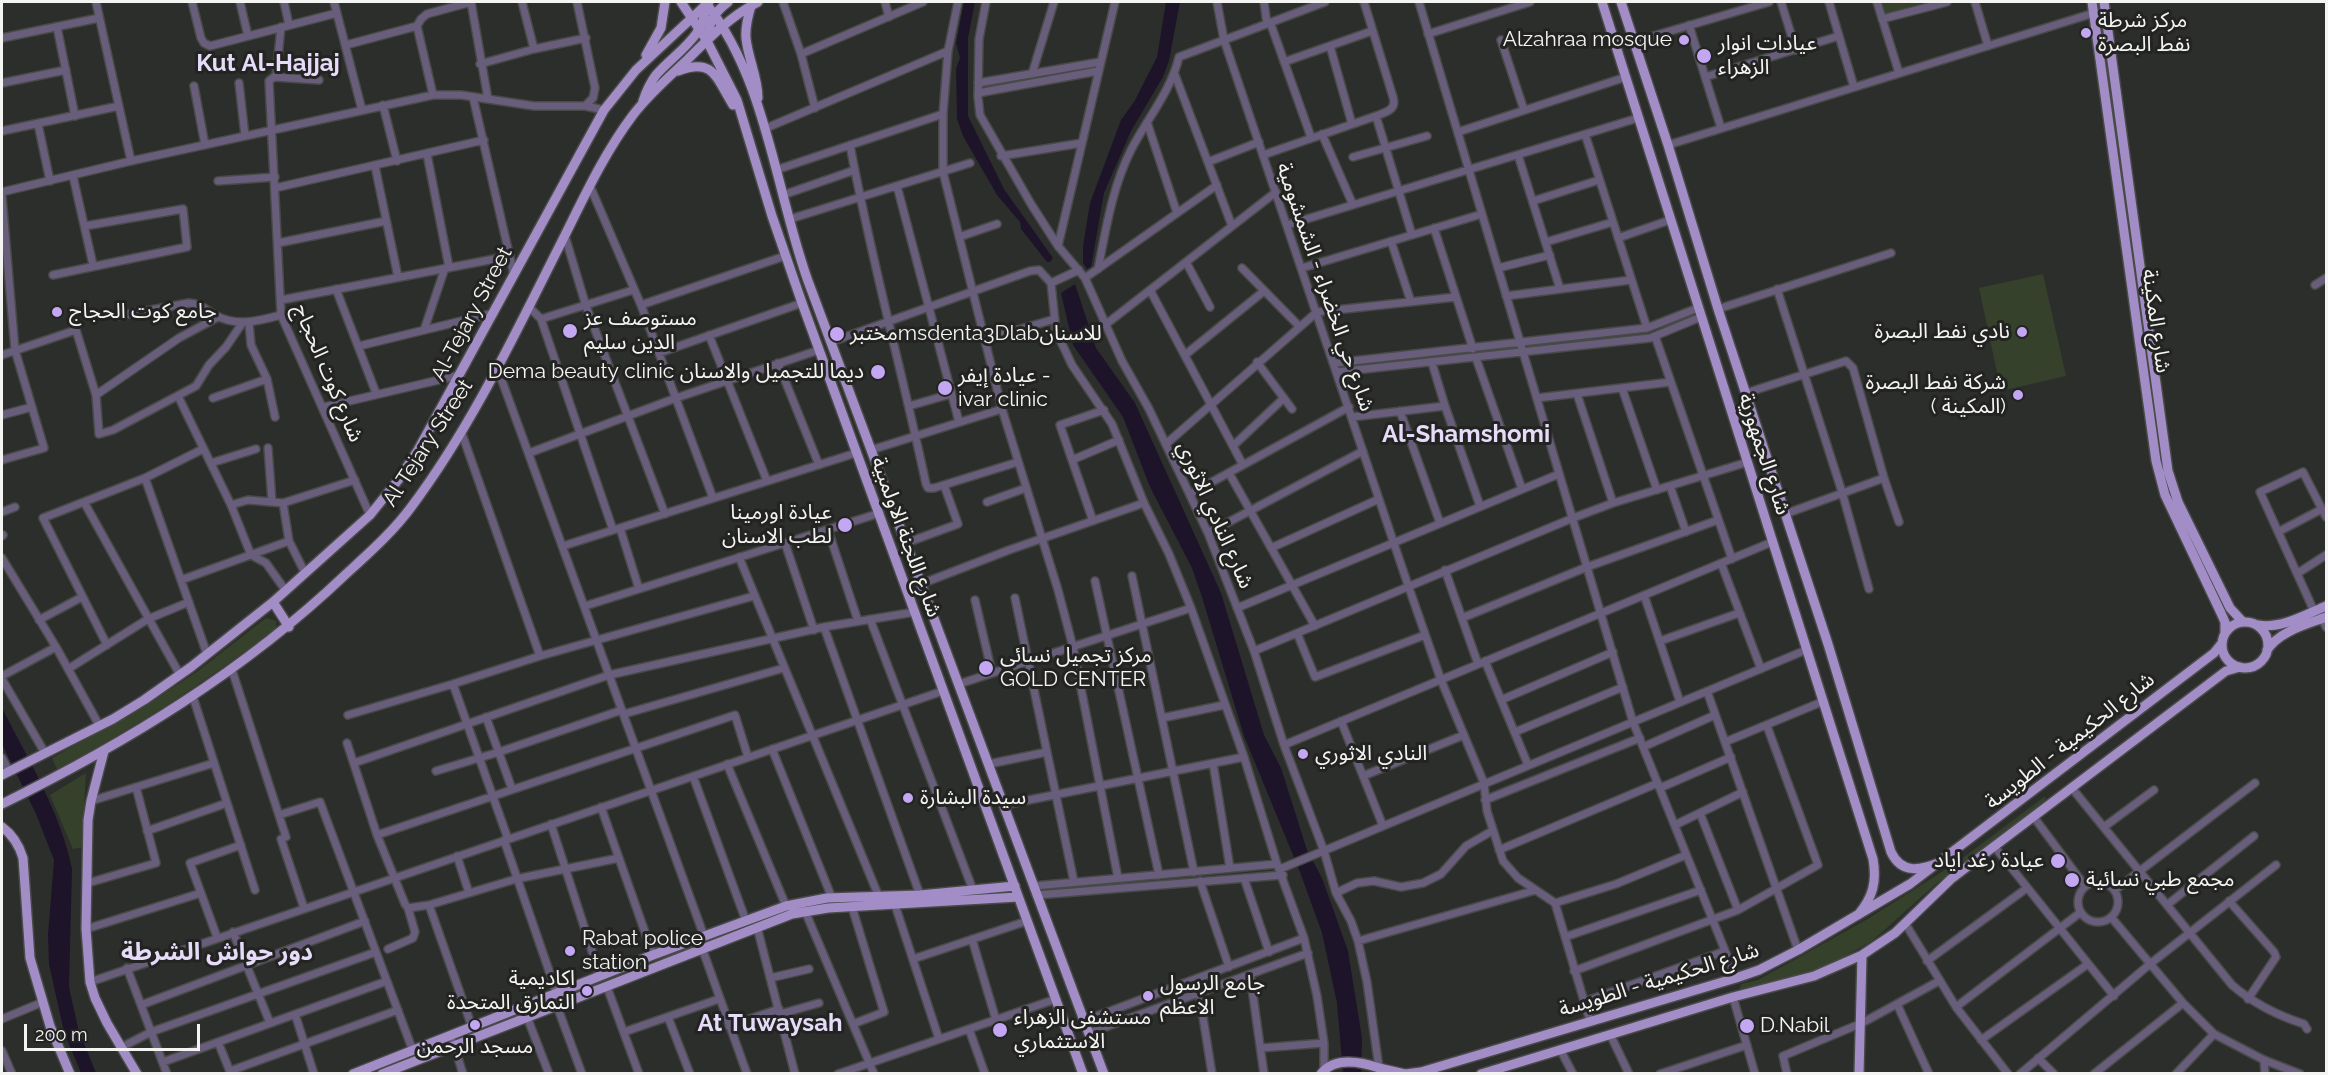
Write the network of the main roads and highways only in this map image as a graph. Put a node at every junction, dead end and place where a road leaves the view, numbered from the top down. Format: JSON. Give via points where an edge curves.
{"nodes":[{"id":1,"x":665,"y":2,"type":"edge"},
{"id":2,"x":681,"y":2,"type":"edge"},
{"id":3,"x":691,"y":2,"type":"edge"},
{"id":4,"x":707,"y":2,"type":"edge"},
{"id":5,"x":728,"y":2,"type":"edge"},
{"id":6,"x":1602,"y":2,"type":"edge"},
{"id":7,"x":1621,"y":2,"type":"edge"},
{"id":8,"x":2092,"y":2,"type":"edge"},
{"id":9,"x":2104,"y":2,"type":"edge"},
{"id":10,"x":755,"y":4,"type":"edge"},
{"id":11,"x":694,"y":14,"type":"junction"},
{"id":12,"x":710,"y":17,"type":"junction"},
{"id":13,"x":723,"y":25,"type":"junction"},
{"id":14,"x":700,"y":31,"type":"junction"},
{"id":15,"x":707,"y":41,"type":"junction"},
{"id":16,"x":636,"y":70,"type":"junction"},
{"id":17,"x":673,"y":74,"type":"junction"},
{"id":18,"x":642,"y":104,"type":"junction"},
{"id":19,"x":759,"y":113,"type":"junction"},
{"id":20,"x":744,"y":122,"type":"junction"},
{"id":21,"x":2137,"y":287,"type":"junction"},
{"id":22,"x":273,"y":602,"type":"junction"},
{"id":23,"x":2326,"y":606,"type":"edge"},
{"id":24,"x":2325,"y":621,"type":"edge"},
{"id":25,"x":2243,"y":622,"type":"junction"},
{"id":26,"x":2257,"y":625,"type":"junction"},
{"id":27,"x":289,"y":627,"type":"junction"},
{"id":28,"x":2225,"y":633,"type":"junction"},
{"id":29,"x":2222,"y":643,"type":"junction"},
{"id":30,"x":2267,"y":650,"type":"junction"},
{"id":31,"x":2240,"y":667,"type":"junction"},
{"id":32,"x":972,"y":719,"type":"junction"},
{"id":33,"x":956,"y":725,"type":"junction"},
{"id":34,"x":979,"y":739,"type":"junction"},
{"id":35,"x":964,"y":745,"type":"junction"},
{"id":36,"x":104,"y":752,"type":"junction"},
{"id":37,"x":2080,"y":756,"type":"junction"},
{"id":38,"x":2091,"y":772,"type":"junction"},
{"id":39,"x":5,"y":773,"type":"edge"},
{"id":40,"x":2,"y":804,"type":"edge"},
{"id":41,"x":2,"y":826,"type":"edge"},
{"id":42,"x":1891,"y":852,"type":"junction"},
{"id":43,"x":1874,"y":859,"type":"junction"},
{"id":44,"x":1941,"y":862,"type":"junction"},
{"id":45,"x":1014,"y":886,"type":"junction"},
{"id":46,"x":1018,"y":897,"type":"junction"},
{"id":47,"x":829,"y":901,"type":"junction"},
{"id":48,"x":1858,"y":915,"type":"junction"},
{"id":49,"x":656,"y":954,"type":"junction"},
{"id":50,"x":1863,"y":955,"type":"junction"},
{"id":51,"x":663,"y":964,"type":"junction"},
{"id":52,"x":1680,"y":995,"type":"junction"},
{"id":53,"x":1661,"y":1000,"type":"junction"},
{"id":54,"x":1685,"y":1012,"type":"junction"},
{"id":55,"x":1665,"y":1018,"type":"junction"},
{"id":56,"x":452,"y":1041,"type":"junction"},
{"id":57,"x":1323,"y":1071,"type":"edge"},
{"id":58,"x":1381,"y":1071,"type":"edge"},
{"id":59,"x":67,"y":1073,"type":"edge"},
{"id":60,"x":137,"y":1074,"type":"edge"},
{"id":61,"x":353,"y":1074,"type":"edge"},
{"id":62,"x":382,"y":1074,"type":"edge"},
{"id":63,"x":1083,"y":1074,"type":"edge"},
{"id":64,"x":1104,"y":1074,"type":"edge"},
{"id":65,"x":1405,"y":1074,"type":"edge"},
{"id":66,"x":1481,"y":1074,"type":"edge"},
{"id":67,"x":1859,"y":1074,"type":"edge"}],
"edges":[{"from":1,"to":16,"type":"main road","via":[[661,28]]},
{"from":2,"to":11,"type":"main road"},
{"from":3,"to":11,"type":"main road"},
{"from":4,"to":11,"type":"main road","name":"Al-Tejary Street"},
{"from":4,"to":12,"type":"main road"},
{"from":5,"to":12,"type":"main road"},
{"from":6,"to":43,"type":"main road","name":"شارع الجمهورية"},
{"from":7,"to":42,"type":"main road","name":"شارع الجمهورية"},
{"from":8,"to":21,"type":"main road","name":"شارع المكينة"},
{"from":9,"to":21,"type":"main road","name":"شارع المكينة"},
{"from":10,"to":13,"type":"main road"},
{"from":10,"to":19,"type":"main road","via":[[746,25],[746,37],[758,87]]},
{"from":11,"to":12,"type":"main road","name":"شارع اللجنة الاولمبية"},
{"from":11,"to":14,"type":"main road","name":"شارع اللجنة الاولمبية"},
{"from":11,"to":16,"type":"main road","name":"Al-Tejary Street"},
{"from":12,"to":13,"type":"main road","name":"شارع اللجنة الاولمبية"},
{"from":12,"to":14,"type":"main road"},
{"from":12,"to":15,"type":"main road"},
{"from":13,"to":15,"type":"main road","name":"Al Tejary Street"},
{"from":13,"to":19,"type":"main road","name":"شارع اللجنة الاولمبية"},
{"from":14,"to":15,"type":"main road","name":"شارع اللجنة الاولمبية"},
{"from":14,"to":18,"type":"main road","via":[[655,77]]},
{"from":15,"to":17,"type":"main road","name":"Al Tejary Street"},
{"from":15,"to":20,"type":"main road","name":"شارع اللجنة الاولمبية"},
{"from":16,"to":22,"type":"main road","name":"Al-Tejary Street","via":[[604,110],[583,145],[460,375],[399,479],[370,515]]},
{"from":17,"to":18,"type":"main road","name":"Al Tejary Street"},
{"from":17,"to":20,"type":"main road","via":[[695,65],[709,69]]},
{"from":18,"to":27,"type":"main road","name":"Al Tejary Street","via":[[612,145],[497,367],[423,490],[388,535]]},
{"from":19,"to":32,"type":"main road","name":"شارع اللجنة الاولمبية","via":[[807,276]]},
{"from":20,"to":33,"type":"main road","name":"شارع اللجنة الاولمبية","via":[[785,256]]},
{"from":21,"to":25,"type":"main road","name":"شارع المكينة","via":[[2168,471],[2178,502],[2230,608]]},
{"from":21,"to":28,"type":"main road","name":"شارع المكينة","via":[[2160,479],[2225,622]]},
{"from":22,"to":27,"type":"main road"},
{"from":22,"to":39,"type":"main road","name":"Al-Tejary Street","via":[[144,700]]},
{"from":23,"to":26,"type":"main road","via":[[2270,627]]},
{"from":24,"to":30,"type":"main road","via":[[2282,635]]},
{"from":25,"to":26,"type":"main road"},
{"from":25,"to":28,"type":"main road"},
{"from":26,"to":30,"type":"main road","via":[[2266,636]]},
{"from":27,"to":36,"type":"main road","name":"Al Tejary Street","via":[[193,698]]},
{"from":28,"to":29,"type":"main road"},
{"from":29,"to":31,"type":"main road","via":[[2227,658]]},
{"from":29,"to":37,"type":"main road","name":"شارع الحكيمية - الطويسة"},
{"from":30,"to":31,"type":"main road","via":[[2260,662]]},
{"from":31,"to":38,"type":"main road","name":"شارع الحكيمية - الطويسة","via":[[2226,671]]},
{"from":32,"to":33,"type":"main road"},
{"from":32,"to":34,"type":"main road","name":"شارع اللجنة الاولمبية"},
{"from":33,"to":35,"type":"main road","name":"شارع اللجنة الاولمبية"},
{"from":34,"to":35,"type":"main road"},
{"from":34,"to":64,"type":"main road","name":"شارع اللجنة الاولمبية"},
{"from":35,"to":45,"type":"main road","name":"شارع اللجنة الاولمبية"},
{"from":36,"to":40,"type":"main road","name":"Al Tejary Street"},
{"from":36,"to":60,"type":"main road","via":[[91,801],[86,929],[90,982],[120,1048]]},
{"from":37,"to":38,"type":"main road","via":[[2091,760]]},
{"from":37,"to":44,"type":"main road","name":"شارع الحكيمية - الطويسة"},
{"from":38,"to":50,"type":"main road","name":"شارع الحكيمية - الطويسة","via":[[1930,897],[1905,923]]},
{"from":41,"to":59,"type":"main road","via":[[20,847],[23,858],[30,958]]},
{"from":42,"to":43,"type":"main road","via":[[1884,860]]},
{"from":42,"to":44,"type":"main road","via":[[1900,864],[1913,870]]},
{"from":43,"to":48,"type":"main road","name":"شارع الجمهورية","via":[[1874,889]]},
{"from":44,"to":48,"type":"main road","name":"شارع الحكيمية - الطويسة"},
{"from":45,"to":46,"type":"main road","name":"شارع اللجنة الاولمبية"},
{"from":45,"to":47,"type":"main road"},
{"from":46,"to":47,"type":"main road","via":[[852,907]]},
{"from":46,"to":63,"type":"main road","name":"شارع اللجنة الاولمبية"},
{"from":47,"to":49,"type":"main road","via":[[786,906]]},
{"from":47,"to":51,"type":"main road"},
{"from":48,"to":52,"type":"main road","name":"شارع الحكيمية - الطويسة","via":[[1760,970]]},
{"from":49,"to":51,"type":"main road"},
{"from":49,"to":56,"type":"main road","via":[[472,1027]]},
{"from":50,"to":54,"type":"main road","name":"شارع الحكيمية - الطويسة","via":[[1814,976]]},
{"from":50,"to":67,"type":"main road"},
{"from":51,"to":56,"type":"main road","via":[[527,1017]]},
{"from":52,"to":53,"type":"main road","name":"شارع الحكيمية - الطويسة"},
{"from":52,"to":54,"type":"main road"},
{"from":53,"to":55,"type":"main road","via":[[1667,1008]]},
{"from":53,"to":65,"type":"main road","name":"شارع الحكيمية - الطويسة"},
{"from":54,"to":55,"type":"main road","name":"شارع الحكيمية - الطويسة"},
{"from":55,"to":66,"type":"main road","name":"شارع الحكيمية - الطويسة"},
{"from":56,"to":61,"type":"main road"},
{"from":56,"to":62,"type":"main road"},
{"from":57,"to":58,"type":"main road","name":"شارع الحكيمية - الطويسة","via":[[1335,1064],[1367,1064]]},
{"from":58,"to":65,"type":"main road","name":"شارع الحكيمية - الطويسة"}]}
